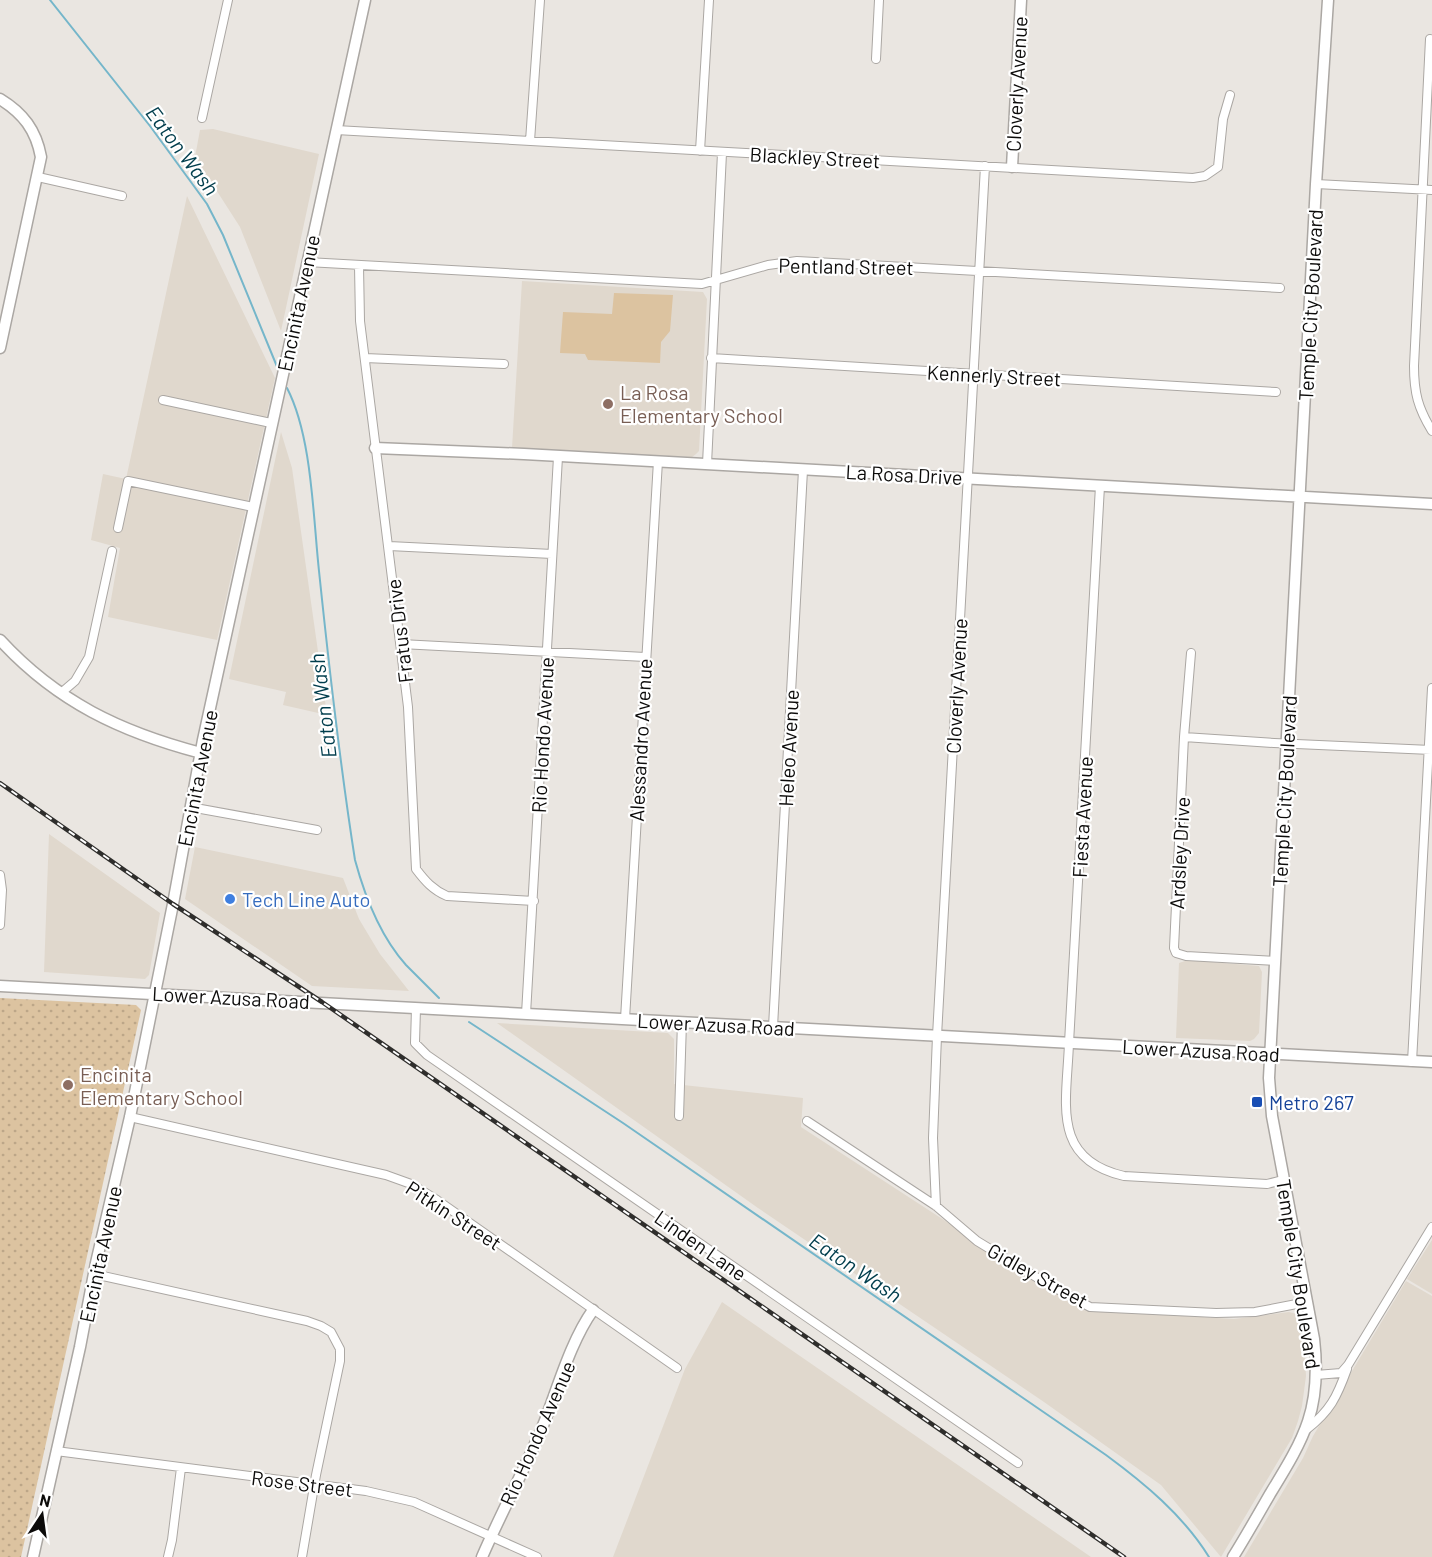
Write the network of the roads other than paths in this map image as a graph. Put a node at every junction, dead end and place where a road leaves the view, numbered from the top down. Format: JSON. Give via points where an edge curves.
{"nodes":[{"id":1,"x":228,"y":0,"type":"edge"},
{"id":2,"x":364,"y":0,"type":"edge"},
{"id":3,"x":540,"y":0,"type":"edge"},
{"id":4,"x":709,"y":0,"type":"edge"},
{"id":5,"x":879,"y":0,"type":"edge"},
{"id":6,"x":1021,"y":0,"type":"edge"},
{"id":7,"x":1328,"y":0,"type":"edge"},
{"id":8,"x":1430,"y":39,"type":"dead end"},
{"id":9,"x":876,"y":59,"type":"dead end"},
{"id":10,"x":1230,"y":95,"type":"dead end"},
{"id":11,"x":0,"y":99,"type":"edge"},
{"id":12,"x":202,"y":118,"type":"dead end"},
{"id":13,"x":336,"y":130,"type":"junction"},
{"id":14,"x":530,"y":141,"type":"junction"},
{"id":15,"x":700,"y":151,"type":"junction"},
{"id":16,"x":722,"y":153,"type":"junction"},
{"id":17,"x":985,"y":166,"type":"junction"},
{"id":18,"x":1012,"y":167,"type":"junction"},
{"id":19,"x":38,"y":177,"type":"junction"},
{"id":20,"x":1316,"y":184,"type":"junction"},
{"id":21,"x":1422,"y":189,"type":"junction"},
{"id":22,"x":1432,"y":190,"type":"edge"},
{"id":23,"x":122,"y":196,"type":"dead end"},
{"id":24,"x":307,"y":262,"type":"junction"},
{"id":25,"x":358,"y":266,"type":"junction"},
{"id":26,"x":979,"y":271,"type":"junction"},
{"id":27,"x":715,"y":282,"type":"junction"},
{"id":28,"x":1280,"y":288,"type":"dead end"},
{"id":29,"x":0,"y":348,"type":"edge"},
{"id":30,"x":364,"y":358,"type":"junction"},
{"id":31,"x":711,"y":358,"type":"junction"},
{"id":32,"x":504,"y":364,"type":"dead end"},
{"id":33,"x":974,"y":374,"type":"junction"},
{"id":34,"x":1276,"y":392,"type":"dead end"},
{"id":35,"x":163,"y":400,"type":"dead end"},
{"id":36,"x":272,"y":423,"type":"junction"},
{"id":37,"x":1432,"y":431,"type":"edge"},
{"id":38,"x":375,"y":448,"type":"junction"},
{"id":39,"x":558,"y":457,"type":"junction"},
{"id":40,"x":658,"y":462,"type":"junction"},
{"id":41,"x":706,"y":464,"type":"junction"},
{"id":42,"x":802,"y":470,"type":"junction"},
{"id":43,"x":969,"y":478,"type":"junction"},
{"id":44,"x":1100,"y":486,"type":"junction"},
{"id":45,"x":1301,"y":495,"type":"junction"},
{"id":46,"x":1432,"y":504,"type":"edge"},
{"id":47,"x":253,"y":507,"type":"junction"},
{"id":48,"x":118,"y":528,"type":"dead end"},
{"id":49,"x":388,"y":546,"type":"junction"},
{"id":50,"x":112,"y":551,"type":"dead end"},
{"id":51,"x":552,"y":554,"type":"junction"},
{"id":52,"x":0,"y":640,"type":"edge"},
{"id":53,"x":401,"y":644,"type":"junction"},
{"id":54,"x":547,"y":652,"type":"junction"},
{"id":55,"x":1191,"y":653,"type":"dead end"},
{"id":56,"x":645,"y":657,"type":"junction"},
{"id":57,"x":1432,"y":688,"type":"edge"},
{"id":58,"x":61,"y":693,"type":"junction"},
{"id":59,"x":1184,"y":737,"type":"junction"},
{"id":60,"x":1286,"y":743,"type":"junction"},
{"id":61,"x":1430,"y":750,"type":"edge"},
{"id":62,"x":201,"y":753,"type":"junction"},
{"id":63,"x":190,"y":807,"type":"junction"},
{"id":64,"x":317,"y":830,"type":"dead end"},
{"id":65,"x":0,"y":875,"type":"edge"},
{"id":66,"x":534,"y":901,"type":"junction"},
{"id":67,"x":0,"y":925,"type":"edge"},
{"id":68,"x":1275,"y":961,"type":"junction"},
{"id":69,"x":0,"y":986,"type":"edge"},
{"id":70,"x":155,"y":994,"type":"junction"},
{"id":71,"x":416,"y":1008,"type":"junction"},
{"id":72,"x":526,"y":1014,"type":"junction"},
{"id":73,"x":625,"y":1019,"type":"junction"},
{"id":74,"x":682,"y":1022,"type":"junction"},
{"id":75,"x":773,"y":1027,"type":"junction"},
{"id":76,"x":937,"y":1036,"type":"junction"},
{"id":77,"x":1069,"y":1043,"type":"junction"},
{"id":78,"x":1271,"y":1053,"type":"junction"},
{"id":79,"x":1412,"y":1062,"type":"junction"},
{"id":80,"x":1432,"y":1062,"type":"edge"},
{"id":81,"x":680,"y":1116,"type":"dead end"},
{"id":82,"x":130,"y":1117,"type":"junction"},
{"id":83,"x":807,"y":1121,"type":"dead end"},
{"id":84,"x":1283,"y":1180,"type":"junction"},
{"id":85,"x":936,"y":1206,"type":"junction"},
{"id":86,"x":1432,"y":1227,"type":"edge"},
{"id":87,"x":94,"y":1274,"type":"junction"},
{"id":88,"x":1307,"y":1302,"type":"junction"},
{"id":89,"x":593,"y":1310,"type":"junction"},
{"id":90,"x":1348,"y":1365,"type":"junction"},
{"id":91,"x":677,"y":1368,"type":"dead end"},
{"id":92,"x":1316,"y":1375,"type":"junction"},
{"id":93,"x":1306,"y":1429,"type":"junction"},
{"id":94,"x":56,"y":1451,"type":"junction"},
{"id":95,"x":1018,"y":1463,"type":"dead end"},
{"id":96,"x":181,"y":1468,"type":"junction"},
{"id":97,"x":314,"y":1484,"type":"junction"},
{"id":98,"x":491,"y":1536,"type":"junction"},
{"id":99,"x":33,"y":1557,"type":"edge"},
{"id":100,"x":168,"y":1557,"type":"edge"},
{"id":101,"x":302,"y":1557,"type":"edge"},
{"id":102,"x":482,"y":1557,"type":"edge"},
{"id":103,"x":537,"y":1557,"type":"edge"},
{"id":104,"x":1233,"y":1557,"type":"edge"}],
"edges":[{"from":1,"to":12,"type":"street"},
{"from":2,"to":13,"type":"street","name":"Encinita Avenue"},
{"from":3,"to":14,"type":"street"},
{"from":4,"to":15,"type":"street"},
{"from":5,"to":9,"type":"street"},
{"from":6,"to":18,"type":"street","name":"Cloverly Avenue"},
{"from":7,"to":20,"type":"street","name":"Temple City Boulevard"},
{"from":8,"to":21,"type":"street"},
{"from":10,"to":18,"type":"street","name":"Blackley Street","via":[[1218,167],[1205,176]]},
{"from":11,"to":19,"type":"street","via":[[32,128],[41,157]]},
{"from":13,"to":14,"type":"street","name":"Blackley Street"},
{"from":13,"to":24,"type":"street","name":"Encinita Avenue"},
{"from":14,"to":15,"type":"street","name":"Blackley Street"},
{"from":15,"to":16,"type":"street","name":"Blackley Street"},
{"from":16,"to":17,"type":"street","name":"Blackley Street"},
{"from":16,"to":27,"type":"street"},
{"from":17,"to":18,"type":"street","name":"Blackley Street"},
{"from":17,"to":26,"type":"street","name":"Cloverly Avenue"},
{"from":19,"to":23,"type":"street"},
{"from":19,"to":29,"type":"street"},
{"from":20,"to":21,"type":"street"},
{"from":20,"to":45,"type":"street","name":"Temple City Boulevard"},
{"from":21,"to":22,"type":"street"},
{"from":21,"to":37,"type":"street","via":[[1414,389]]},
{"from":24,"to":25,"type":"street","name":"Pentland Street"},
{"from":24,"to":36,"type":"street","name":"Encinita Avenue"},
{"from":25,"to":27,"type":"street","name":"Pentland Street","via":[[643,282]]},
{"from":25,"to":30,"type":"street","name":"Fratus Drive"},
{"from":26,"to":27,"type":"street","name":"Pentland Street","via":[[797,261],[768,264]]},
{"from":26,"to":28,"type":"street","name":"Pentland Street"},
{"from":26,"to":33,"type":"street","name":"Cloverly Avenue"},
{"from":27,"to":31,"type":"street"},
{"from":30,"to":32,"type":"street"},
{"from":30,"to":38,"type":"street","name":"Fratus Drive"},
{"from":31,"to":33,"type":"street","name":"Kennerly Street"},
{"from":31,"to":41,"type":"street"},
{"from":33,"to":34,"type":"street","name":"Kennerly Street"},
{"from":33,"to":43,"type":"street","name":"Cloverly Avenue"},
{"from":35,"to":36,"type":"street"},
{"from":36,"to":47,"type":"street","name":"Encinita Avenue"},
{"from":38,"to":39,"type":"street","name":"La Rosa Drive"},
{"from":38,"to":49,"type":"street","name":"Fratus Drive"},
{"from":39,"to":40,"type":"street","name":"La Rosa Drive"},
{"from":39,"to":51,"type":"street","name":"Rio Hondo Avenue"},
{"from":40,"to":41,"type":"street","name":"La Rosa Drive"},
{"from":40,"to":56,"type":"street","name":"Alessandro Avenue"},
{"from":41,"to":42,"type":"street","name":"La Rosa Drive"},
{"from":42,"to":43,"type":"street","name":"La Rosa Drive"},
{"from":42,"to":75,"type":"street","name":"Heleo Avenue"},
{"from":43,"to":44,"type":"street","name":"La Rosa Drive"},
{"from":43,"to":76,"type":"street","name":"Cloverly Avenue"},
{"from":44,"to":45,"type":"street","name":"La Rosa Drive"},
{"from":44,"to":77,"type":"street","name":"Fiesta Avenue"},
{"from":45,"to":46,"type":"street","name":"La Rosa Drive"},
{"from":45,"to":60,"type":"street","name":"Temple City Boulevard"},
{"from":47,"to":48,"type":"street","via":[[128,482]]},
{"from":47,"to":62,"type":"street","name":"Encinita Avenue"},
{"from":49,"to":51,"type":"street"},
{"from":49,"to":53,"type":"street","name":"Fratus Drive"},
{"from":50,"to":58,"type":"street","via":[[89,657],[75,681]]},
{"from":51,"to":54,"type":"street","name":"Rio Hondo Avenue"},
{"from":52,"to":58,"type":"street","via":[[34,674]]},
{"from":53,"to":54,"type":"street"},
{"from":53,"to":66,"type":"street","name":"Fratus Drive","via":[[411,737],[416,869],[437,892],[447,896]]},
{"from":54,"to":56,"type":"street"},
{"from":54,"to":66,"type":"street","name":"Rio Hondo Avenue"},
{"from":55,"to":59,"type":"street","name":"Ardsley Drive"},
{"from":56,"to":73,"type":"street","name":"Alessandro Avenue"},
{"from":57,"to":61,"type":"street"},
{"from":58,"to":62,"type":"street","via":[[132,732]]},
{"from":59,"to":60,"type":"street"},
{"from":59,"to":68,"type":"street","name":"Ardsley Drive","via":[[1176,953]]},
{"from":60,"to":61,"type":"street"},
{"from":60,"to":68,"type":"street","name":"Temple City Boulevard"},
{"from":61,"to":79,"type":"street"},
{"from":62,"to":63,"type":"street","name":"Encinita Avenue"},
{"from":63,"to":64,"type":"street"},
{"from":63,"to":70,"type":"street","name":"Encinita Avenue"},
{"from":65,"to":67,"type":"street"},
{"from":66,"to":72,"type":"street","name":"Rio Hondo Avenue"},
{"from":68,"to":78,"type":"street","name":"Temple City Boulevard"},
{"from":69,"to":70,"type":"street","name":"Lower Azusa Road"},
{"from":70,"to":71,"type":"street","name":"Lower Azusa Road"},
{"from":70,"to":82,"type":"street","name":"Encinita Avenue"},
{"from":71,"to":72,"type":"street","name":"Lower Azusa Road"},
{"from":71,"to":95,"type":"street","name":"Linden Lane","via":[[415,1043],[427,1055]]},
{"from":72,"to":73,"type":"street","name":"Lower Azusa Road"},
{"from":73,"to":74,"type":"street","name":"Lower Azusa Road"},
{"from":74,"to":75,"type":"street","name":"Lower Azusa Road"},
{"from":74,"to":81,"type":"street"},
{"from":75,"to":76,"type":"street","name":"Lower Azusa Road"},
{"from":76,"to":77,"type":"street","name":"Lower Azusa Road"},
{"from":76,"to":85,"type":"street","name":"Cloverly Avenue","via":[[933,1138]]},
{"from":77,"to":78,"type":"street","name":"Lower Azusa Road"},
{"from":77,"to":84,"type":"street","name":"Fiesta Avenue","via":[[1066,1118],[1070,1137],[1090,1163],[1124,1176],[1268,1184]]},
{"from":78,"to":79,"type":"street","name":"Lower Azusa Road"},
{"from":78,"to":84,"type":"street","name":"Temple City Boulevard","via":[[1270,1100]]},
{"from":79,"to":80,"type":"street","name":"Lower Azusa Road"},
{"from":82,"to":87,"type":"street","name":"Encinita Avenue"},
{"from":82,"to":89,"type":"street","name":"Pitkin Street","via":[[402,1180],[437,1200]]},
{"from":83,"to":85,"type":"street","name":"Gidley Street"},
{"from":84,"to":88,"type":"street","name":"Temple City Boulevard"},
{"from":85,"to":88,"type":"street","name":"Gidley Street","via":[[977,1241],[1090,1307],[1255,1312]]},
{"from":86,"to":90,"type":"street"},
{"from":87,"to":94,"type":"street","name":"Encinita Avenue"},
{"from":87,"to":97,"type":"street","via":[[307,1321],[331,1332],[340,1349],[339,1374]]},
{"from":88,"to":92,"type":"street","name":"Temple City Boulevard"},
{"from":89,"to":91,"type":"street","name":"Pitkin Street"},
{"from":89,"to":98,"type":"street","name":"Rio Hondo Avenue"},
{"from":90,"to":92,"type":"street","via":[[1341,1373]]},
{"from":90,"to":93,"type":"street","via":[[1323,1417]]},
{"from":92,"to":93,"type":"street","name":"Temple City Boulevard"},
{"from":93,"to":104,"type":"street","name":"Temple City Boulevard"},
{"from":94,"to":96,"type":"street","name":"Rose Street"},
{"from":94,"to":99,"type":"street","name":"Encinita Avenue"},
{"from":96,"to":97,"type":"street","name":"Rose Street"},
{"from":96,"to":100,"type":"street"},
{"from":97,"to":98,"type":"street","name":"Rose Street","via":[[397,1497]]},
{"from":97,"to":101,"type":"street"},
{"from":98,"to":102,"type":"street","name":"Rio Hondo Avenue"},
{"from":98,"to":103,"type":"street","name":"Rose Street"}]}
